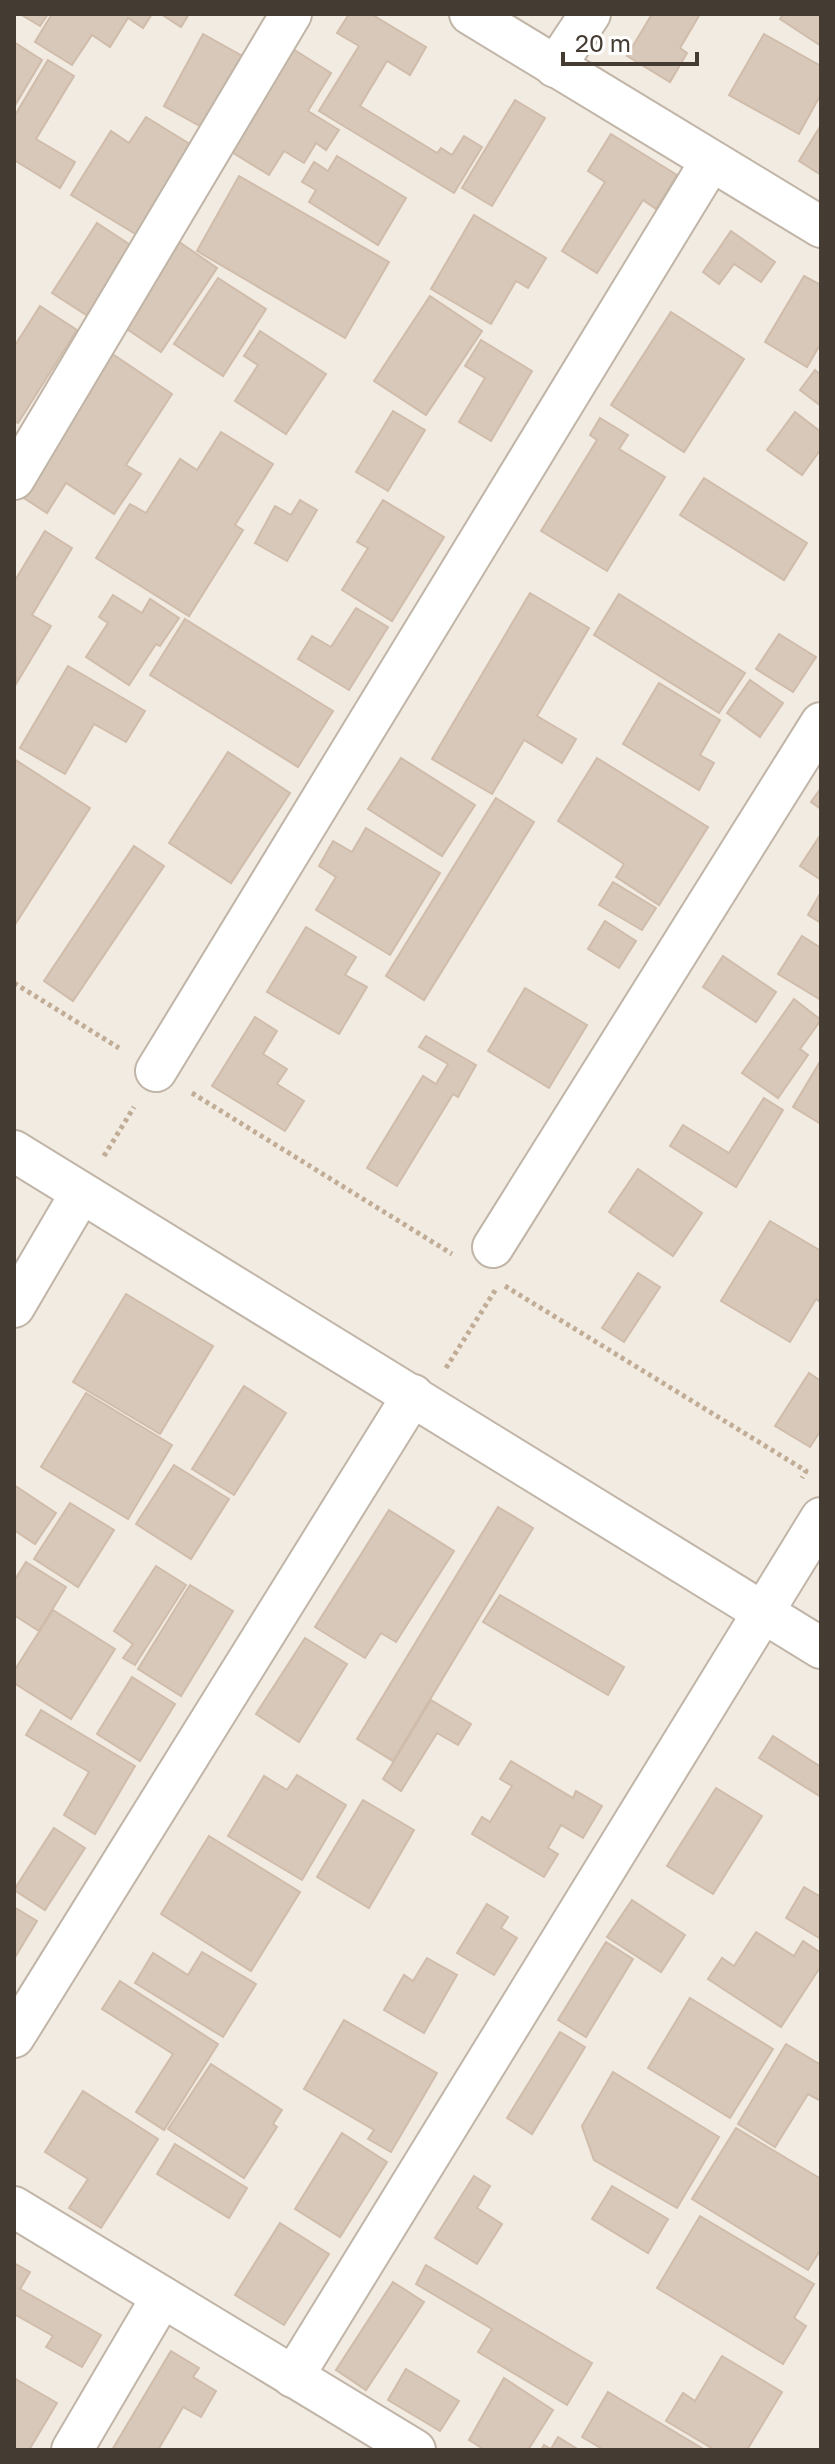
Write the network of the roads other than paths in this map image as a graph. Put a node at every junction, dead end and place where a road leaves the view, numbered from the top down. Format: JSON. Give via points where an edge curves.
{"nodes":[{"id":1,"x":291,"y":14,"type":"edge"},
{"id":2,"x":470,"y":14,"type":"edge"},
{"id":3,"x":590,"y":14,"type":"edge"},
{"id":4,"x":555,"y":67,"type":"junction"},
{"id":5,"x":711,"y":161,"type":"junction"},
{"id":6,"x":821,"y":227,"type":"edge"},
{"id":7,"x":14,"y":479,"type":"edge"},
{"id":8,"x":821,"y":723,"type":"edge"},
{"id":9,"x":156,"y":1071,"type":"road end"},
{"id":10,"x":14,"y":1151,"type":"edge"},
{"id":11,"x":91,"y":1177,"type":"junction"},
{"id":12,"x":477,"y":1252,"type":"road end"},
{"id":13,"x":14,"y":1307,"type":"edge"},
{"id":14,"x":413,"y":1395,"type":"junction"},
{"id":15,"x":821,"y":1518,"type":"edge"},
{"id":16,"x":763,"y":1612,"type":"junction"},
{"id":17,"x":821,"y":1648,"type":"edge"},
{"id":18,"x":14,"y":2037,"type":"edge"},
{"id":19,"x":14,"y":2207,"type":"edge"},
{"id":20,"x":162,"y":2297,"type":"junction"},
{"id":21,"x":293,"y":2377,"type":"junction"},
{"id":22,"x":72,"y":2450,"type":"edge"},
{"id":23,"x":415,"y":2450,"type":"edge"}],
"edges":[{"from":1,"to":7,"type":"street"},
{"from":2,"to":4,"type":"street"},
{"from":3,"to":4,"type":"street"},
{"from":4,"to":5,"type":"street"},
{"from":5,"to":6,"type":"street"},
{"from":5,"to":9,"type":"street"},
{"from":8,"to":12,"type":"street"},
{"from":10,"to":11,"type":"street"},
{"from":11,"to":13,"type":"street"},
{"from":11,"to":14,"type":"street"},
{"from":14,"to":16,"type":"street"},
{"from":14,"to":18,"type":"street"},
{"from":15,"to":16,"type":"street"},
{"from":16,"to":17,"type":"street"},
{"from":16,"to":21,"type":"street"},
{"from":19,"to":20,"type":"street"},
{"from":20,"to":21,"type":"street"},
{"from":20,"to":22,"type":"street"},
{"from":21,"to":23,"type":"street"}]}
